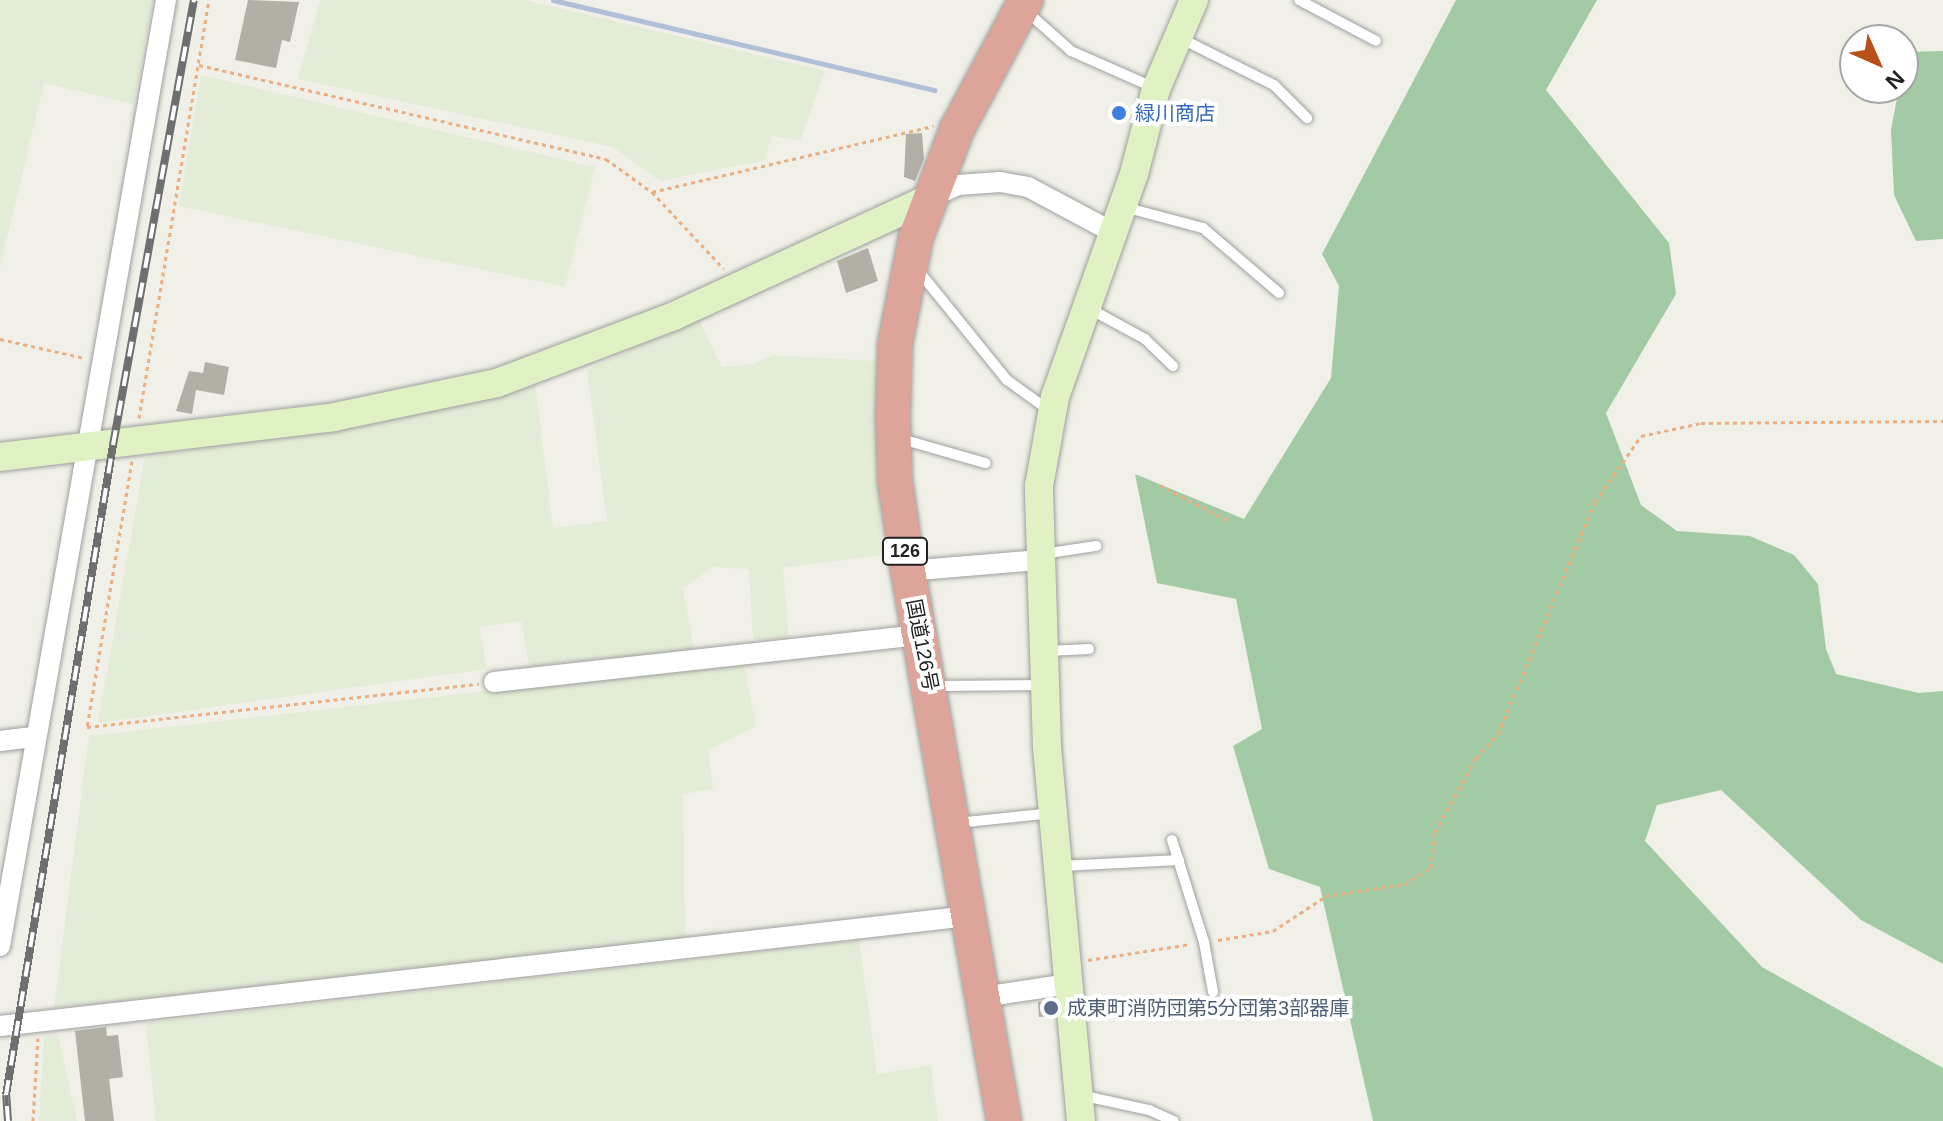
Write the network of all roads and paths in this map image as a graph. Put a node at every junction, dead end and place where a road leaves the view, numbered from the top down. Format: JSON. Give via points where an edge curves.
{"nodes":[{"id":1,"x":166,"y":0,"type":"edge"},
{"id":2,"x":209,"y":0,"type":"edge"},
{"id":3,"x":1194,"y":0,"type":"edge"},
{"id":4,"x":1299,"y":0,"type":"edge"},
{"id":5,"x":1024,"y":4,"type":"edge"},
{"id":6,"x":1178,"y":37,"type":"junction"},
{"id":7,"x":1376,"y":41,"type":"dead end"},
{"id":8,"x":198,"y":65,"type":"junction"},
{"id":9,"x":1156,"y":89,"type":"junction"},
{"id":10,"x":1307,"y":118,"type":"dead end"},
{"id":11,"x":957,"y":129,"type":"junction"},
{"id":12,"x":652,"y":192,"type":"junction"},
{"id":13,"x":930,"y":198,"type":"junction"},
{"id":14,"x":1119,"y":220,"type":"junction"},
{"id":15,"x":910,"y":260,"type":"junction"},
{"id":16,"x":741,"y":286,"type":"junction"},
{"id":17,"x":1279,"y":293,"type":"dead end"},
{"id":18,"x":1087,"y":308,"type":"junction"},
{"id":19,"x":0,"y":339,"type":"edge"},
{"id":20,"x":103,"y":362,"type":"junction"},
{"id":21,"x":1173,"y":366,"type":"dead end"},
{"id":22,"x":1052,"y":412,"type":"junction"},
{"id":23,"x":1943,"y":421,"type":"edge"},
{"id":24,"x":893,"y":437,"type":"junction"},
{"id":25,"x":136,"y":442,"type":"junction"},
{"id":26,"x":85,"y":447,"type":"junction"},
{"id":27,"x":0,"y":457,"type":"edge"},
{"id":28,"x":985,"y":463,"type":"dead end"},
{"id":29,"x":1160,"y":485,"type":"dead end"},
{"id":30,"x":1227,"y":520,"type":"dead end"},
{"id":31,"x":1096,"y":546,"type":"dead end"},
{"id":32,"x":1040,"y":557,"type":"junction"},
{"id":33,"x":908,"y":571,"type":"junction"},
{"id":34,"x":921,"y":635,"type":"junction"},
{"id":35,"x":1089,"y":649,"type":"dead end"},
{"id":36,"x":1043,"y":651,"type":"junction"},
{"id":37,"x":494,"y":682,"type":"joint"},
{"id":38,"x":1044,"y":685,"type":"junction"},
{"id":39,"x":930,"y":686,"type":"junction"},
{"id":40,"x":33,"y":737,"type":"junction"},
{"id":41,"x":0,"y":741,"type":"edge"},
{"id":42,"x":1054,"y":813,"type":"junction"},
{"id":43,"x":953,"y":824,"type":"junction"},
{"id":44,"x":1172,"y":840,"type":"dead end"},
{"id":45,"x":1179,"y":860,"type":"junction"},
{"id":46,"x":1059,"y":866,"type":"junction"},
{"id":47,"x":968,"y":916,"type":"junction"},
{"id":48,"x":1204,"y":942,"type":"junction"},
{"id":49,"x":0,"y":946,"type":"edge"},
{"id":50,"x":1069,"y":974,"type":"junction"},
{"id":51,"x":1213,"y":992,"type":"dead end"},
{"id":52,"x":982,"y":997,"type":"junction"},
{"id":53,"x":40,"y":1022,"type":"junction"},
{"id":54,"x":0,"y":1026,"type":"edge"},
{"id":55,"x":1079,"y":1108,"type":"edge"},
{"id":56,"x":33,"y":1121,"type":"edge"},
{"id":57,"x":1004,"y":1121,"type":"edge"},
{"id":58,"x":1174,"y":1121,"type":"edge"}],
"edges":[{"from":1,"to":20,"type":"street"},
{"from":2,"to":8,"type":"path"},
{"from":3,"to":6,"type":"street"},
{"from":4,"to":7,"type":"lane"},
{"from":5,"to":9,"type":"lane","via":[[1071,51]]},
{"from":5,"to":11,"type":"highway","name":"国道126号","number":"126"},
{"from":6,"to":9,"type":"street"},
{"from":6,"to":10,"type":"lane","via":[[1274,85]]},
{"from":8,"to":12,"type":"path","via":[[606,159]]},
{"from":8,"to":25,"type":"path"},
{"from":9,"to":14,"type":"street"},
{"from":11,"to":12,"type":"path","via":[[943,124]]},
{"from":11,"to":13,"type":"highway","name":"国道126号","number":"126"},
{"from":12,"to":16,"type":"path"},
{"from":13,"to":14,"type":"street","via":[[958,185],[1000,182]]},
{"from":13,"to":15,"type":"highway","name":"国道126号","number":"126"},
{"from":13,"to":16,"type":"street"},
{"from":14,"to":17,"type":"lane","via":[[1203,228]]},
{"from":14,"to":18,"type":"street"},
{"from":15,"to":22,"type":"lane","via":[[1007,380]]},
{"from":15,"to":24,"type":"highway","name":"国道126号","number":"126","via":[[895,344]]},
{"from":16,"to":25,"type":"street","via":[[578,356],[497,383],[334,417]]},
{"from":18,"to":21,"type":"lane","via":[[1145,339]]},
{"from":18,"to":22,"type":"street"},
{"from":19,"to":20,"type":"path"},
{"from":20,"to":26,"type":"street"},
{"from":22,"to":32,"type":"street","via":[[1039,486]]},
{"from":23,"to":48,"type":"path","via":[[1701,423],[1641,436],[1595,502],[1498,734],[1476,758],[1435,832],[1431,868],[1405,884],[1326,896],[1273,931]]},
{"from":24,"to":28,"type":"lane"},
{"from":24,"to":33,"type":"highway","name":"国道126号","number":"126"},
{"from":25,"to":26,"type":"street"},
{"from":25,"to":37,"type":"path","via":[[87,727]]},
{"from":26,"to":27,"type":"street"},
{"from":26,"to":40,"type":"street"},
{"from":29,"to":30,"type":"path"},
{"from":31,"to":32,"type":"lane"},
{"from":32,"to":33,"type":"street"},
{"from":32,"to":36,"type":"street"},
{"from":33,"to":34,"type":"highway","name":"国道126号","number":"126"},
{"from":34,"to":37,"type":"street"},
{"from":34,"to":39,"type":"highway","name":"国道126号","number":"126"},
{"from":35,"to":36,"type":"lane"},
{"from":36,"to":38,"type":"street"},
{"from":38,"to":39,"type":"lane"},
{"from":38,"to":42,"type":"street"},
{"from":39,"to":43,"type":"highway","name":"国道126号","number":"126"},
{"from":40,"to":41,"type":"street"},
{"from":40,"to":49,"type":"street"},
{"from":42,"to":43,"type":"lane"},
{"from":42,"to":46,"type":"street"},
{"from":43,"to":47,"type":"highway","name":"国道126号","number":"126"},
{"from":44,"to":45,"type":"lane"},
{"from":45,"to":46,"type":"lane"},
{"from":45,"to":48,"type":"lane"},
{"from":46,"to":50,"type":"street"},
{"from":47,"to":52,"type":"highway","name":"国道126号","number":"126"},
{"from":47,"to":53,"type":"street"},
{"from":48,"to":50,"type":"path"},
{"from":48,"to":51,"type":"lane"},
{"from":50,"to":52,"type":"street"},
{"from":50,"to":55,"type":"street"},
{"from":52,"to":57,"type":"highway","name":"国道126号","number":"126"},
{"from":53,"to":54,"type":"street"},
{"from":53,"to":56,"type":"path"},
{"from":55,"to":58,"type":"lane","via":[[1149,1110]]}]}
